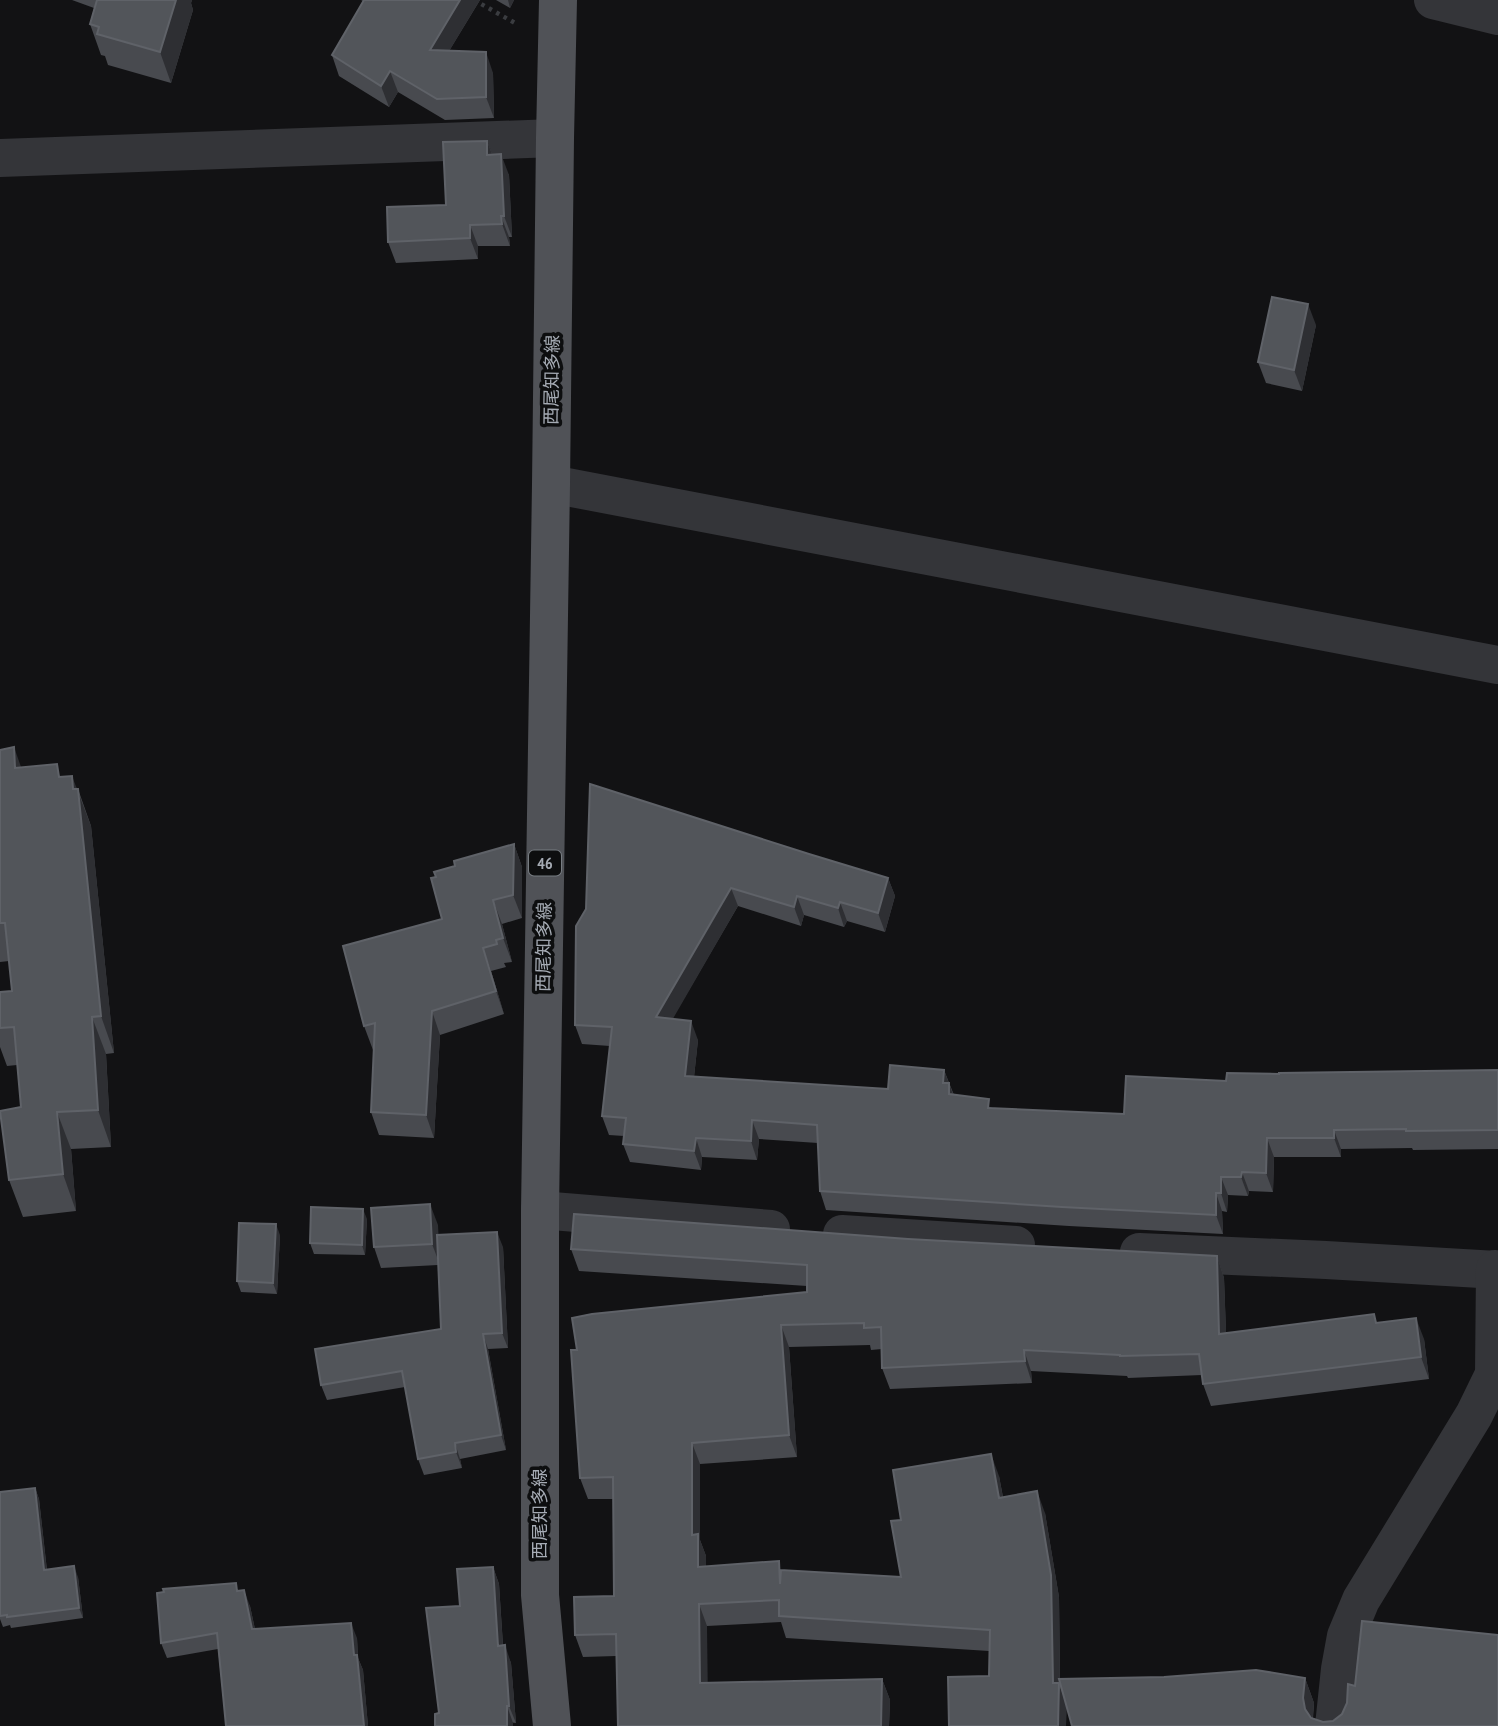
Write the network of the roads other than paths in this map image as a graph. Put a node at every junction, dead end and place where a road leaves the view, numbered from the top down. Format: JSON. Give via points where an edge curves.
{"nodes":[{"id":1,"x":558,"y":0,"type":"edge"},
{"id":2,"x":1433,"y":0,"type":"edge"},
{"id":3,"x":1498,"y":16,"type":"edge"},
{"id":4,"x":555,"y":138,"type":"junction"},
{"id":5,"x":0,"y":158,"type":"edge"},
{"id":6,"x":551,"y":484,"type":"junction"},
{"id":7,"x":1498,"y":665,"type":"edge"},
{"id":8,"x":540,"y":1210,"type":"junction"},
{"id":9,"x":1048,"y":1247,"type":"edge"},
{"id":10,"x":1103,"y":1250,"type":"edge"},
{"id":11,"x":1496,"y":1269,"type":"edge"},
{"id":12,"x":552,"y":1726,"type":"edge"},
{"id":13,"x":1334,"y":1726,"type":"edge"}],
"edges":[{"from":1,"to":4,"type":"main road","name":"西尾知多線","number":"46"},
{"from":2,"to":3,"type":"street"},
{"from":4,"to":5,"type":"street"},
{"from":4,"to":6,"type":"main road","name":"西尾知多線","number":"46"},
{"from":6,"to":7,"type":"street"},
{"from":6,"to":8,"type":"main road","name":"西尾知多線","number":"46"},
{"from":8,"to":9,"type":"street"},
{"from":8,"to":12,"type":"main road","name":"西尾知多線","number":"46","via":[[540,1595]]},
{"from":10,"to":11,"type":"street"},
{"from":11,"to":13,"type":"street","via":[[1494,1374],[1474,1415],[1361,1600],[1346,1636]]}]}
